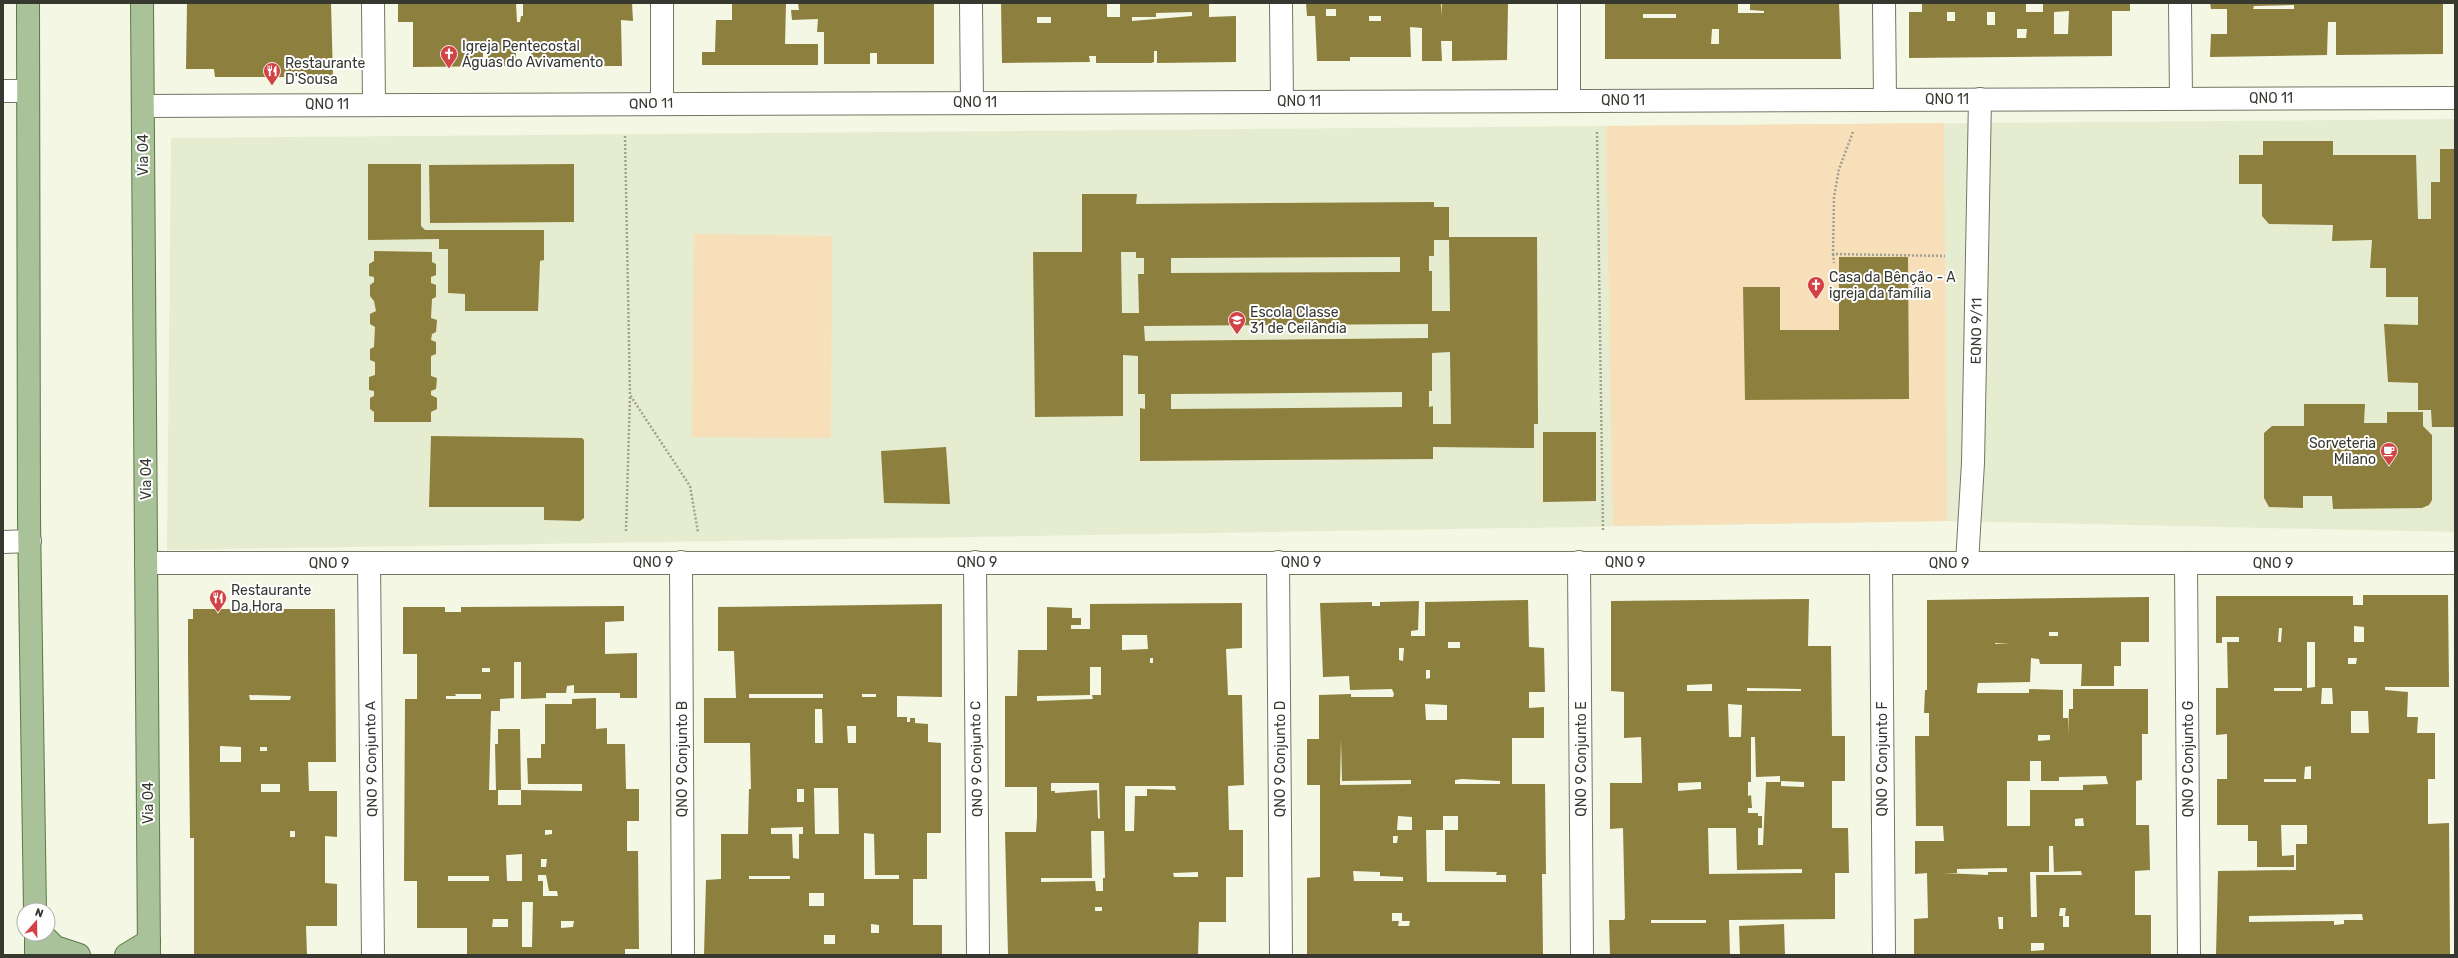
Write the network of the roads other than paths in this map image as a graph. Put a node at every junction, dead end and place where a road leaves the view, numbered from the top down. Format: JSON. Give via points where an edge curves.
{"nodes":[{"id":1,"x":28,"y":3,"type":"edge"},
{"id":2,"x":142,"y":3,"type":"edge"},
{"id":3,"x":373,"y":3,"type":"edge"},
{"id":4,"x":662,"y":3,"type":"edge"},
{"id":5,"x":971,"y":3,"type":"edge"},
{"id":6,"x":1281,"y":3,"type":"edge"},
{"id":7,"x":1569,"y":3,"type":"edge"},
{"id":8,"x":1884,"y":3,"type":"edge"},
{"id":9,"x":2180,"y":3,"type":"edge"},
{"id":10,"x":3,"y":91,"type":"edge"},
{"id":11,"x":28,"y":91,"type":"junction"},
{"id":12,"x":2181,"y":98,"type":"junction"},
{"id":13,"x":2455,"y":98,"type":"edge"},
{"id":14,"x":1875,"y":99,"type":"junction"},
{"id":15,"x":1980,"y":99,"type":"junction"},
{"id":16,"x":1569,"y":100,"type":"junction"},
{"id":17,"x":1282,"y":101,"type":"junction"},
{"id":18,"x":972,"y":102,"type":"junction"},
{"id":19,"x":662,"y":103,"type":"junction"},
{"id":20,"x":374,"y":104,"type":"junction"},
{"id":21,"x":143,"y":106,"type":"junction"},
{"id":22,"x":30,"y":541,"type":"junction"},
{"id":23,"x":3,"y":542,"type":"edge"},
{"id":24,"x":681,"y":562,"type":"junction"},
{"id":25,"x":974,"y":562,"type":"junction"},
{"id":26,"x":1278,"y":562,"type":"junction"},
{"id":27,"x":1579,"y":562,"type":"junction"},
{"id":28,"x":146,"y":563,"type":"junction"},
{"id":29,"x":369,"y":563,"type":"junction"},
{"id":30,"x":1881,"y":563,"type":"junction"},
{"id":31,"x":1967,"y":563,"type":"junction"},
{"id":32,"x":2186,"y":563,"type":"junction"},
{"id":33,"x":2455,"y":563,"type":"edge"},
{"id":34,"x":35,"y":902,"type":"edge"},
{"id":35,"x":36,"y":942,"type":"edge"},
{"id":36,"x":49,"y":942,"type":"edge"},
{"id":37,"x":149,"y":948,"type":"edge"},
{"id":38,"x":36,"y":955,"type":"edge"},
{"id":39,"x":79,"y":955,"type":"edge"},
{"id":40,"x":126,"y":955,"type":"edge"},
{"id":41,"x":373,"y":955,"type":"edge"},
{"id":42,"x":683,"y":955,"type":"edge"},
{"id":43,"x":978,"y":955,"type":"edge"},
{"id":44,"x":1281,"y":955,"type":"edge"},
{"id":45,"x":1582,"y":955,"type":"edge"},
{"id":46,"x":1884,"y":955,"type":"edge"},
{"id":47,"x":2189,"y":955,"type":"edge"}],
"edges":[{"from":1,"to":11,"type":"main road"},
{"from":2,"to":21,"type":"main road","name":"Via O4"},
{"from":3,"to":20,"type":"street"},
{"from":4,"to":19,"type":"street"},
{"from":5,"to":18,"type":"street"},
{"from":6,"to":17,"type":"street"},
{"from":7,"to":16,"type":"street"},
{"from":8,"to":14,"type":"street"},
{"from":9,"to":12,"type":"street"},
{"from":10,"to":11,"type":"street"},
{"from":11,"to":22,"type":"main road"},
{"from":12,"to":13,"type":"street","name":"QNO 11"},
{"from":12,"to":15,"type":"street","name":"QNO 11"},
{"from":14,"to":15,"type":"street","name":"QNO 11"},
{"from":14,"to":16,"type":"street","name":"QNO 11"},
{"from":15,"to":31,"type":"street","name":"EQNO 9/11","via":[[1972,463]]},
{"from":16,"to":17,"type":"street","name":"QNO 11"},
{"from":17,"to":18,"type":"street","name":"QNO 11"},
{"from":18,"to":19,"type":"street","name":"QNO 11"},
{"from":19,"to":20,"type":"street","name":"QNO 11"},
{"from":20,"to":21,"type":"street","name":"QNO 11"},
{"from":21,"to":28,"type":"main road","name":"Via O4"},
{"from":22,"to":23,"type":"street"},
{"from":22,"to":34,"type":"main road"},
{"from":24,"to":25,"type":"street","name":"QNO 9"},
{"from":24,"to":29,"type":"street","name":"QNO 9"},
{"from":24,"to":42,"type":"street","name":"QNO 9 Conjunto B"},
{"from":25,"to":26,"type":"street","name":"QNO 9"},
{"from":25,"to":43,"type":"street","name":"QNO 9 Conjunto C"},
{"from":26,"to":27,"type":"street","name":"QNO 9"},
{"from":26,"to":44,"type":"street","name":"QNO 9 Conjunto D"},
{"from":27,"to":30,"type":"street","name":"QNO 9"},
{"from":27,"to":45,"type":"street","name":"QNO 9 Conjunto E"},
{"from":28,"to":29,"type":"street","name":"QNO 9"},
{"from":28,"to":37,"type":"main road","name":"Via O4"},
{"from":29,"to":41,"type":"street","name":"QNO 9 Conjunto A"},
{"from":30,"to":31,"type":"street","name":"QNO 9"},
{"from":30,"to":46,"type":"street","name":"QNO 9 Conjunto F"},
{"from":31,"to":32,"type":"street","name":"QNO 9"},
{"from":32,"to":33,"type":"street","name":"QNO 9"},
{"from":32,"to":47,"type":"street","name":"QNO 9 Conjunto G"},
{"from":35,"to":38,"type":"main road"},
{"from":36,"to":39,"type":"main road","via":[[54,947]]},
{"from":37,"to":40,"type":"main road"}]}
